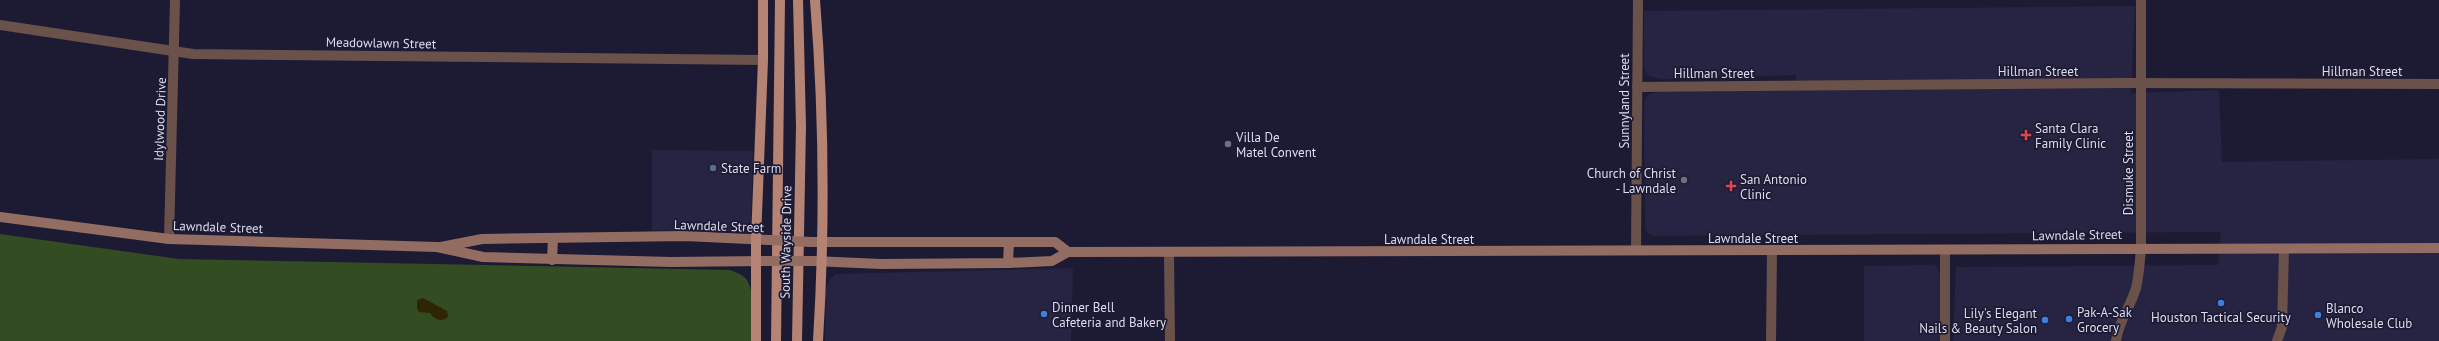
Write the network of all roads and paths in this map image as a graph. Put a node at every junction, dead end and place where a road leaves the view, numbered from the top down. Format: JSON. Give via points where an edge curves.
{"nodes":[{"id":1,"x":175,"y":0,"type":"edge"},
{"id":2,"x":763,"y":0,"type":"edge"},
{"id":3,"x":780,"y":0,"type":"edge"},
{"id":4,"x":798,"y":0,"type":"edge"},
{"id":5,"x":815,"y":0,"type":"edge"},
{"id":6,"x":1638,"y":0,"type":"edge"},
{"id":7,"x":2141,"y":0,"type":"edge"},
{"id":8,"x":0,"y":26,"type":"edge"},
{"id":9,"x":175,"y":52,"type":"junction"},
{"id":10,"x":763,"y":60,"type":"junction"},
{"id":11,"x":2141,"y":83,"type":"junction"},
{"id":12,"x":2439,"y":84,"type":"edge"},
{"id":13,"x":1637,"y":87,"type":"junction"},
{"id":14,"x":0,"y":217,"type":"edge"},
{"id":15,"x":553,"y":238,"type":"junction"},
{"id":16,"x":169,"y":239,"type":"junction"},
{"id":17,"x":756,"y":240,"type":"junction"},
{"id":18,"x":824,"y":242,"type":"junction"},
{"id":19,"x":1009,"y":242,"type":"junction"},
{"id":20,"x":437,"y":247,"type":"junction"},
{"id":21,"x":2141,"y":248,"type":"junction"},
{"id":22,"x":2439,"y":248,"type":"edge"},
{"id":23,"x":2284,"y":249,"type":"junction"},
{"id":24,"x":1636,"y":250,"type":"junction"},
{"id":25,"x":1945,"y":250,"type":"junction"},
{"id":26,"x":1772,"y":251,"type":"junction"},
{"id":27,"x":1068,"y":252,"type":"junction"},
{"id":28,"x":1168,"y":252,"type":"junction"},
{"id":29,"x":552,"y":260,"type":"junction"},
{"id":30,"x":762,"y":261,"type":"junction"},
{"id":31,"x":824,"y":262,"type":"junction"},
{"id":32,"x":1008,"y":263,"type":"junction"},
{"id":33,"x":756,"y":341,"type":"edge"},
{"id":34,"x":776,"y":341,"type":"edge"},
{"id":35,"x":797,"y":341,"type":"edge"},
{"id":36,"x":818,"y":341,"type":"edge"},
{"id":37,"x":1170,"y":341,"type":"edge"},
{"id":38,"x":1771,"y":341,"type":"edge"},
{"id":39,"x":1945,"y":341,"type":"edge"},
{"id":40,"x":2116,"y":341,"type":"edge"},
{"id":41,"x":2278,"y":341,"type":"edge"}],
"edges":[{"from":1,"to":9,"type":"street","name":"Idylwood Drive"},
{"from":2,"to":10,"type":"main road"},
{"from":3,"to":34,"type":"main road","name":"South Wayside Drive"},
{"from":4,"to":35,"type":"main road","name":"South Wayside Drive","via":[[801,126]]},
{"from":5,"to":18,"type":"main road","via":[[819,48]]},
{"from":6,"to":13,"type":"street","name":"Sunnyland Street"},
{"from":7,"to":11,"type":"street","name":"Dismuke Street"},
{"from":8,"to":9,"type":"street","name":"Meadowlawn Street"},
{"from":9,"to":10,"type":"street","name":"Meadowlawn Street"},
{"from":9,"to":16,"type":"street","name":"Idylwood Drive"},
{"from":10,"to":17,"type":"main road"},
{"from":11,"to":12,"type":"street","name":"Hillman Street"},
{"from":11,"to":13,"type":"street","name":"Hillman Street"},
{"from":11,"to":21,"type":"street","name":"Dismuke Street"},
{"from":13,"to":24,"type":"street","name":"Sunnyland Street"},
{"from":14,"to":16,"type":"main road","name":"Lawndale Street"},
{"from":15,"to":17,"type":"main road","name":"Lawndale Street","via":[[685,236]]},
{"from":15,"to":20,"type":"main road","name":"Lawndale Street","via":[[482,239]]},
{"from":15,"to":29,"type":"main road"},
{"from":16,"to":20,"type":"main road","name":"Lawndale Street"},
{"from":17,"to":18,"type":"main road","name":"Lawndale Street","bridge":true},
{"from":17,"to":30,"type":"main road"},
{"from":18,"to":19,"type":"main road","name":"Lawndale Street"},
{"from":18,"to":31,"type":"main road"},
{"from":19,"to":27,"type":"main road","name":"Lawndale Street","via":[[1055,242]]},
{"from":19,"to":32,"type":"main road"},
{"from":20,"to":29,"type":"main road","name":"Lawndale Street","via":[[483,257]]},
{"from":21,"to":23,"type":"main road","name":"Lawndale Street"},
{"from":21,"to":25,"type":"main road","name":"Lawndale Street"},
{"from":21,"to":40,"type":"street","name":"Dismuke Street","via":[[2136,286],[2119,324]]},
{"from":22,"to":23,"type":"main road","name":"Lawndale Street"},
{"from":23,"to":41,"type":"street","via":[[2282,327]]},
{"from":24,"to":26,"type":"main road","name":"Lawndale Street"},
{"from":24,"to":28,"type":"main road","name":"Lawndale Street"},
{"from":25,"to":26,"type":"main road","name":"Lawndale Street"},
{"from":25,"to":39,"type":"street"},
{"from":26,"to":38,"type":"street"},
{"from":27,"to":28,"type":"main road","name":"Lawndale Street"},
{"from":27,"to":32,"type":"main road","name":"Lawndale Street","via":[[1052,261]]},
{"from":28,"to":37,"type":"street"},
{"from":29,"to":30,"type":"main road","name":"Lawndale Street"},
{"from":30,"to":31,"type":"main road","name":"Lawndale Street","bridge":true},
{"from":30,"to":33,"type":"main road"},
{"from":31,"to":32,"type":"main road","name":"Lawndale Street"},
{"from":31,"to":36,"type":"main road"}]}
